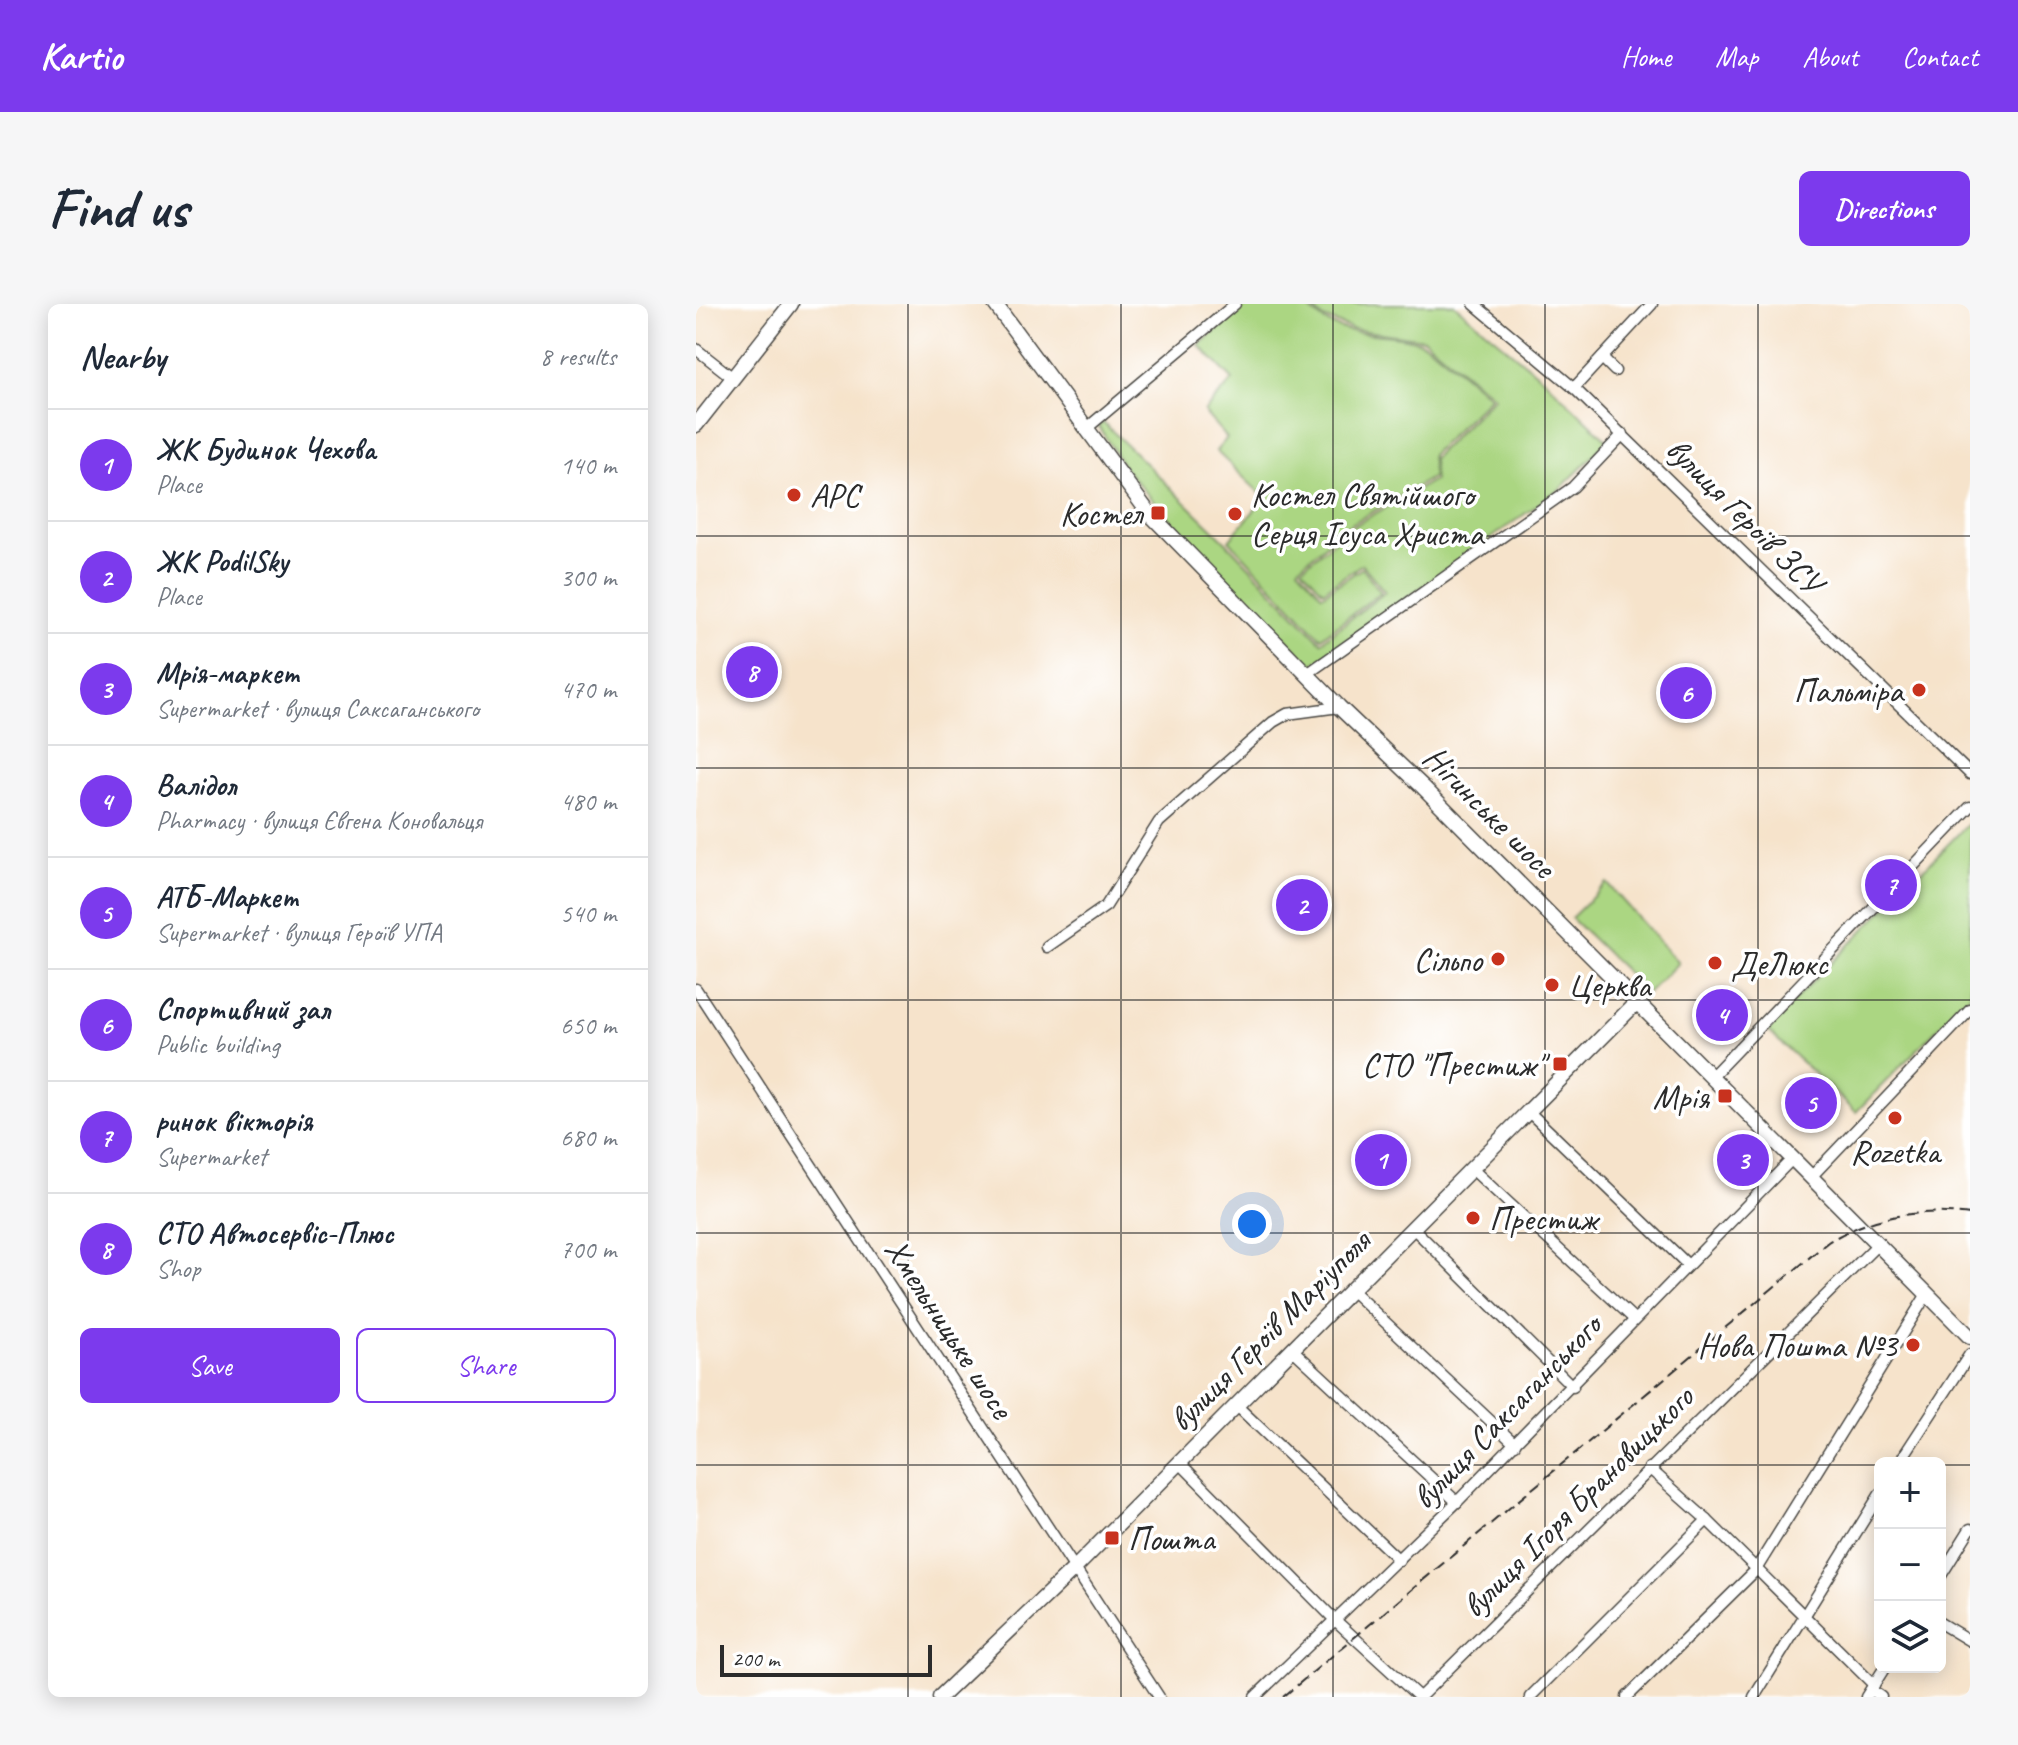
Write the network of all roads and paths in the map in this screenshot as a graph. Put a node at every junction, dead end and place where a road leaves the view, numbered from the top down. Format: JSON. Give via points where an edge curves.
{"nodes":[{"id":1,"x":791,"y":304,"type":"edge"},
{"id":2,"x":995,"y":304,"type":"edge"},
{"id":3,"x":1235,"y":304,"type":"edge"},
{"id":4,"x":1474,"y":304,"type":"edge"},
{"id":5,"x":1652,"y":304,"type":"edge"},
{"id":6,"x":696,"y":349,"type":"edge"},
{"id":7,"x":1602,"y":358,"type":"junction"},
{"id":8,"x":1615,"y":371,"type":"dead end"},
{"id":9,"x":733,"y":378,"type":"junction"},
{"id":10,"x":1574,"y":388,"type":"junction"},
{"id":11,"x":696,"y":425,"type":"edge"},
{"id":12,"x":1087,"y":428,"type":"junction"},
{"id":13,"x":1623,"y":434,"type":"junction"},
{"id":14,"x":1307,"y":674,"type":"junction"},
{"id":15,"x":1339,"y":707,"type":"junction"},
{"id":16,"x":1970,"y":774,"type":"edge"},
{"id":17,"x":1970,"y":807,"type":"edge"},
{"id":18,"x":1047,"y":947,"type":"dead end"},
{"id":19,"x":696,"y":989,"type":"edge"},
{"id":20,"x":1637,"y":1002,"type":"junction"},
{"id":21,"x":1970,"y":1010,"type":"edge"},
{"id":22,"x":1711,"y":1077,"type":"junction"},
{"id":23,"x":1528,"y":1111,"type":"junction"},
{"id":24,"x":1792,"y":1159,"type":"junction"},
{"id":25,"x":1471,"y":1168,"type":"junction"},
{"id":26,"x":1811,"y":1177,"type":"junction"},
{"id":27,"x":1413,"y":1228,"type":"junction"},
{"id":28,"x":1878,"y":1244,"type":"junction"},
{"id":29,"x":1687,"y":1264,"type":"junction"},
{"id":30,"x":1351,"y":1290,"type":"junction"},
{"id":31,"x":1927,"y":1294,"type":"junction"},
{"id":32,"x":1634,"y":1319,"type":"junction"},
{"id":33,"x":1970,"y":1337,"type":"edge"},
{"id":34,"x":1293,"y":1350,"type":"junction"},
{"id":35,"x":1970,"y":1354,"type":"edge"},
{"id":36,"x":1573,"y":1387,"type":"junction"},
{"id":37,"x":1237,"y":1406,"type":"junction"},
{"id":38,"x":1515,"y":1444,"type":"junction"},
{"id":39,"x":1903,"y":1457,"type":"edge"},
{"id":40,"x":1179,"y":1462,"type":"junction"},
{"id":41,"x":1649,"y":1468,"type":"junction"},
{"id":42,"x":1457,"y":1502,"type":"junction"},
{"id":43,"x":1874,"y":1503,"type":"edge"},
{"id":44,"x":1707,"y":1520,"type":"junction"},
{"id":45,"x":1970,"y":1529,"type":"edge"},
{"id":46,"x":1399,"y":1560,"type":"junction"},
{"id":47,"x":1946,"y":1567,"type":"edge"},
{"id":48,"x":1074,"y":1569,"type":"junction"},
{"id":49,"x":1755,"y":1571,"type":"junction"},
{"id":50,"x":1804,"y":1614,"type":"junction"},
{"id":51,"x":1335,"y":1620,"type":"junction"},
{"id":52,"x":1946,"y":1627,"type":"edge"},
{"id":53,"x":1970,"y":1641,"type":"edge"},
{"id":54,"x":1881,"y":1673,"type":"edge"},
{"id":55,"x":1870,"y":1691,"type":"edge"},
{"id":56,"x":940,"y":1697,"type":"edge"},
{"id":57,"x":1159,"y":1697,"type":"edge"},
{"id":58,"x":1255,"y":1697,"type":"edge"},
{"id":59,"x":1420,"y":1697,"type":"edge"},
{"id":60,"x":1530,"y":1697,"type":"edge"},
{"id":61,"x":1627,"y":1697,"type":"edge"},
{"id":62,"x":1754,"y":1697,"type":"edge"},
{"id":63,"x":1881,"y":1697,"type":"edge"}],
"edges":[{"from":1,"to":9,"type":"main road"},
{"from":2,"to":12,"type":"main road","name":"Нігинське шосе"},
{"from":3,"to":12,"type":"street"},
{"from":4,"to":10,"type":"street","name":"вулиця Героїв ЗСУ"},
{"from":5,"to":7,"type":"street"},
{"from":6,"to":9,"type":"street"},
{"from":7,"to":8,"type":"street"},
{"from":7,"to":10,"type":"street"},
{"from":9,"to":11,"type":"main road"},
{"from":10,"to":13,"type":"street","name":"вулиця Героїв ЗСУ"},
{"from":12,"to":14,"type":"main road","name":"Нігинське шосе","via":[[1148,512]]},
{"from":13,"to":14,"type":"street","via":[[1573,487]]},
{"from":13,"to":16,"type":"street","name":"вулиця Героїв ЗСУ"},
{"from":14,"to":15,"type":"main road","name":"Нігинське шосе"},
{"from":15,"to":18,"type":"street","via":[[1287,714],[1273,722],[1159,822],[1106,906]]},
{"from":15,"to":20,"type":"main road","name":"Нігинське шосе"},
{"from":17,"to":22,"type":"street"},
{"from":19,"to":48,"type":"street","name":"Хмельницьке шосе"},
{"from":20,"to":22,"type":"main road","name":"Нігинське шосе"},
{"from":20,"to":23,"type":"main road","name":"вулиця Героїв Маріуполя"},
{"from":21,"to":26,"type":"street"},
{"from":22,"to":24,"type":"main road","name":"Нігинське шосе"},
{"from":23,"to":25,"type":"main road","name":"вулиця Героїв Маріуполя"},
{"from":23,"to":29,"type":"street"},
{"from":24,"to":26,"type":"main road","name":"Нігинське шосе"},
{"from":24,"to":29,"type":"street","name":"вулиця Саксаганського"},
{"from":25,"to":27,"type":"main road","name":"вулиця Героїв Маріуполя"},
{"from":25,"to":32,"type":"street"},
{"from":26,"to":28,"type":"main road","name":"Нігинське шосе"},
{"from":27,"to":30,"type":"main road","name":"вулиця Героїв Маріуполя"},
{"from":27,"to":36,"type":"street"},
{"from":28,"to":31,"type":"main road","name":"Нігинське шосе"},
{"from":28,"to":41,"type":"street","name":"вулиця Ігоря Брановицького"},
{"from":29,"to":32,"type":"street","name":"вулиця Саксаганського"},
{"from":30,"to":34,"type":"main road","name":"вулиця Героїв Маріуполя"},
{"from":30,"to":38,"type":"street"},
{"from":31,"to":33,"type":"main road","name":"Нігинське шосе"},
{"from":31,"to":49,"type":"street"},
{"from":32,"to":36,"type":"street","name":"вулиця Саксаганського"},
{"from":34,"to":37,"type":"main road","name":"вулиця Героїв Маріуполя"},
{"from":34,"to":42,"type":"street"},
{"from":35,"to":39,"type":"street"},
{"from":36,"to":38,"type":"street","name":"вулиця Саксаганського"},
{"from":37,"to":40,"type":"main road","name":"вулиця Героїв Маріуполя"},
{"from":37,"to":46,"type":"street"},
{"from":38,"to":42,"type":"street","name":"вулиця Саксаганського"},
{"from":40,"to":48,"type":"main road","name":"вулиця Героїв Маріуполя"},
{"from":40,"to":51,"type":"street"},
{"from":41,"to":44,"type":"street"},
{"from":41,"to":59,"type":"street","name":"вулиця Ігоря Брановицького"},
{"from":42,"to":46,"type":"street","name":"вулиця Саксаганського"},
{"from":43,"to":50,"type":"street"},
{"from":44,"to":49,"type":"street"},
{"from":44,"to":60,"type":"street"},
{"from":45,"to":47,"type":"street"},
{"from":46,"to":51,"type":"street","name":"вулиця Саксаганського"},
{"from":48,"to":56,"type":"main road","name":"вулиця Героїв Маріуполя"},
{"from":48,"to":57,"type":"street","name":"Хмельницьке шосе"},
{"from":49,"to":50,"type":"street"},
{"from":49,"to":61,"type":"street"},
{"from":50,"to":55,"type":"street"},
{"from":50,"to":62,"type":"street"},
{"from":51,"to":58,"type":"street","name":"вулиця Саксаганського"},
{"from":51,"to":59,"type":"street"},
{"from":52,"to":53,"type":"street"},
{"from":54,"to":55,"type":"street"},
{"from":55,"to":63,"type":"street"}]}
